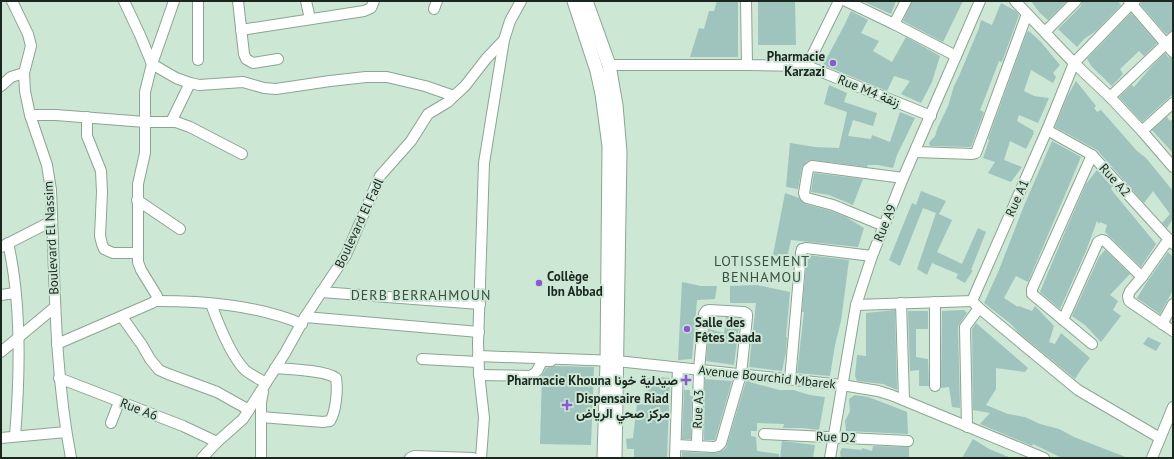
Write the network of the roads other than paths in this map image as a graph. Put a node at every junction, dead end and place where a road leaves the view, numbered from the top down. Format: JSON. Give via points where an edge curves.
{"nodes":[{"id":1,"x":12,"y":1,"type":"edge"},
{"id":2,"x":124,"y":1,"type":"edge"},
{"id":3,"x":174,"y":1,"type":"edge"},
{"id":4,"x":198,"y":1,"type":"edge"},
{"id":5,"x":238,"y":1,"type":"edge"},
{"id":6,"x":306,"y":1,"type":"edge"},
{"id":7,"x":374,"y":1,"type":"edge"},
{"id":8,"x":521,"y":1,"type":"edge"},
{"id":9,"x":574,"y":1,"type":"edge"},
{"id":10,"x":586,"y":1,"type":"edge"},
{"id":11,"x":746,"y":1,"type":"edge"},
{"id":12,"x":839,"y":1,"type":"edge"},
{"id":13,"x":846,"y":1,"type":"edge"},
{"id":14,"x":906,"y":1,"type":"edge"},
{"id":15,"x":980,"y":1,"type":"edge"},
{"id":16,"x":1015,"y":1,"type":"edge"},
{"id":17,"x":1076,"y":1,"type":"edge"},
{"id":18,"x":1132,"y":2,"type":"edge"},
{"id":19,"x":1027,"y":14,"type":"junction"},
{"id":20,"x":310,"y":20,"type":"junction"},
{"id":21,"x":894,"y":24,"type":"junction"},
{"id":22,"x":241,"y":30,"type":"junction"},
{"id":23,"x":1045,"y":32,"type":"junction"},
{"id":24,"x":504,"y":40,"type":"junction"},
{"id":25,"x":1171,"y":44,"type":"edge"},
{"id":26,"x":956,"y":56,"type":"junction"},
{"id":27,"x":278,"y":59,"type":"dead end"},
{"id":28,"x":198,"y":60,"type":"dead end"},
{"id":29,"x":1074,"y":63,"type":"junction"},
{"id":30,"x":152,"y":64,"type":"junction"},
{"id":31,"x":609,"y":65,"type":"junction"},
{"id":32,"x":747,"y":65,"type":"junction"},
{"id":33,"x":807,"y":66,"type":"junction"},
{"id":34,"x":24,"y":73,"type":"junction"},
{"id":35,"x":190,"y":83,"type":"junction"},
{"id":36,"x":1,"y":86,"type":"edge"},
{"id":37,"x":454,"y":96,"type":"junction"},
{"id":38,"x":1110,"y":97,"type":"junction"},
{"id":39,"x":1173,"y":103,"type":"edge"},
{"id":40,"x":30,"y":115,"type":"junction"},
{"id":41,"x":931,"y":116,"type":"junction"},
{"id":42,"x":86,"y":117,"type":"junction"},
{"id":43,"x":145,"y":122,"type":"junction"},
{"id":44,"x":171,"y":122,"type":"junction"},
{"id":45,"x":1047,"y":130,"type":"junction"},
{"id":46,"x":1142,"y":131,"type":"junction"},
{"id":47,"x":916,"y":152,"type":"junction"},
{"id":48,"x":242,"y":154,"type":"dead end"},
{"id":49,"x":1092,"y":155,"type":"junction"},
{"id":50,"x":1173,"y":166,"type":"edge"},
{"id":51,"x":903,"y":178,"type":"junction"},
{"id":52,"x":137,"y":200,"type":"junction"},
{"id":53,"x":52,"y":221,"type":"junction"},
{"id":54,"x":884,"y":226,"type":"junction"},
{"id":55,"x":180,"y":229,"type":"dead end"},
{"id":56,"x":1171,"y":242,"type":"edge"},
{"id":57,"x":5,"y":245,"type":"edge"},
{"id":58,"x":137,"y":253,"type":"junction"},
{"id":59,"x":872,"y":256,"type":"junction"},
{"id":60,"x":1142,"y":277,"type":"junction"},
{"id":61,"x":321,"y":292,"type":"junction"},
{"id":62,"x":15,"y":293,"type":"junction"},
{"id":63,"x":1,"y":295,"type":"edge"},
{"id":64,"x":156,"y":301,"type":"junction"},
{"id":65,"x":935,"y":302,"type":"junction"},
{"id":66,"x":901,"y":303,"type":"junction"},
{"id":67,"x":211,"y":304,"type":"junction"},
{"id":68,"x":480,"y":304,"type":"junction"},
{"id":69,"x":976,"y":304,"type":"junction"},
{"id":70,"x":1173,"y":304,"type":"edge"},
{"id":71,"x":856,"y":305,"type":"junction"},
{"id":72,"x":54,"y":307,"type":"junction"},
{"id":73,"x":122,"y":317,"type":"junction"},
{"id":74,"x":1063,"y":320,"type":"junction"},
{"id":75,"x":303,"y":321,"type":"junction"},
{"id":76,"x":1162,"y":324,"type":"junction"},
{"id":77,"x":1173,"y":331,"type":"edge"},
{"id":78,"x":479,"y":332,"type":"junction"},
{"id":79,"x":19,"y":338,"type":"junction"},
{"id":80,"x":57,"y":344,"type":"junction"},
{"id":81,"x":1092,"y":344,"type":"dead end"},
{"id":82,"x":1,"y":352,"type":"edge"},
{"id":83,"x":422,"y":359,"type":"dead end"},
{"id":84,"x":478,"y":359,"type":"junction"},
{"id":85,"x":610,"y":361,"type":"junction"},
{"id":86,"x":275,"y":368,"type":"junction"},
{"id":87,"x":678,"y":368,"type":"junction"},
{"id":88,"x":699,"y":370,"type":"junction"},
{"id":89,"x":741,"y":374,"type":"junction"},
{"id":90,"x":479,"y":376,"type":"junction"},
{"id":91,"x":60,"y":378,"type":"junction"},
{"id":92,"x":790,"y":380,"type":"junction"},
{"id":93,"x":265,"y":385,"type":"junction"},
{"id":94,"x":842,"y":385,"type":"junction"},
{"id":95,"x":934,"y":386,"type":"dead end"},
{"id":96,"x":904,"y":400,"type":"junction"},
{"id":97,"x":119,"y":402,"type":"junction"},
{"id":98,"x":1173,"y":407,"type":"edge"},
{"id":99,"x":249,"y":410,"type":"junction"},
{"id":100,"x":261,"y":417,"type":"junction"},
{"id":101,"x":111,"y":423,"type":"dead end"},
{"id":102,"x":967,"y":427,"type":"junction"},
{"id":103,"x":66,"y":432,"type":"junction"},
{"id":104,"x":764,"y":434,"type":"dead end"},
{"id":105,"x":15,"y":436,"type":"junction"},
{"id":106,"x":834,"y":437,"type":"junction"},
{"id":107,"x":1,"y":438,"type":"edge"},
{"id":108,"x":1160,"y":438,"type":"junction"},
{"id":109,"x":908,"y":440,"type":"dead end"},
{"id":110,"x":217,"y":442,"type":"junction"},
{"id":111,"x":676,"y":444,"type":"junction"},
{"id":112,"x":697,"y":446,"type":"junction"},
{"id":113,"x":70,"y":458,"type":"edge"},
{"id":114,"x":202,"y":458,"type":"edge"},
{"id":115,"x":261,"y":458,"type":"edge"},
{"id":116,"x":410,"y":458,"type":"edge"},
{"id":117,"x":473,"y":458,"type":"edge"},
{"id":118,"x":481,"y":458,"type":"edge"},
{"id":119,"x":604,"y":458,"type":"edge"},
{"id":120,"x":615,"y":458,"type":"edge"},
{"id":121,"x":675,"y":458,"type":"edge"},
{"id":122,"x":830,"y":458,"type":"edge"},
{"id":123,"x":1044,"y":458,"type":"edge"},
{"id":124,"x":1152,"y":458,"type":"edge"}],
"edges":[{"from":1,"to":34,"type":"street","name":"Boulevard El Nassim","via":[[31,46]]},
{"from":2,"to":30,"type":"street"},
{"from":3,"to":30,"type":"street"},
{"from":4,"to":28,"type":"street"},
{"from":5,"to":22,"type":"street"},
{"from":6,"to":20,"type":"street"},
{"from":7,"to":20,"type":"street","via":[[371,8],[364,11]]},
{"from":8,"to":24,"type":"street","via":[[510,21]]},
{"from":9,"to":85,"type":"main road","via":[[598,72],[608,141]]},
{"from":10,"to":31,"type":"main road"},
{"from":11,"to":32,"type":"street"},
{"from":12,"to":33,"type":"street"},
{"from":13,"to":21,"type":"street"},
{"from":14,"to":21,"type":"street"},
{"from":15,"to":26,"type":"street","name":"Rue A9"},
{"from":16,"to":19,"type":"street"},
{"from":17,"to":23,"type":"street"},
{"from":18,"to":25,"type":"street"},
{"from":18,"to":29,"type":"street","name":"Rue A1"},
{"from":19,"to":23,"type":"street"},
{"from":19,"to":47,"type":"street","via":[[976,153]]},
{"from":20,"to":22,"type":"street"},
{"from":21,"to":26,"type":"street"},
{"from":22,"to":27,"type":"street","via":[[246,59],[253,63]]},
{"from":23,"to":29,"type":"street"},
{"from":24,"to":37,"type":"street","name":"Boulevard El Fadl"},
{"from":24,"to":68,"type":"street","via":[[484,163]]},
{"from":25,"to":38,"type":"street"},
{"from":26,"to":41,"type":"street","name":"Rue A9"},
{"from":29,"to":38,"type":"street"},
{"from":29,"to":45,"type":"street","name":"Rue A1"},
{"from":30,"to":35,"type":"street"},
{"from":30,"to":43,"type":"street","via":[[145,92]]},
{"from":31,"to":32,"type":"street"},
{"from":31,"to":85,"type":"main road","via":[[620,152]]},
{"from":32,"to":33,"type":"street"},
{"from":33,"to":41,"type":"street","name":"Rue M4 زنقة"},
{"from":34,"to":36,"type":"street","via":[[11,77]]},
{"from":34,"to":40,"type":"street","name":"Boulevard El Nassim"},
{"from":35,"to":37,"type":"street","via":[[199,85],[243,82],[276,89],[366,77],[387,77]]},
{"from":35,"to":44,"type":"street"},
{"from":37,"to":61,"type":"street","name":"Boulevard El Fadl","via":[[428,114],[411,141],[380,176],[346,255]]},
{"from":38,"to":46,"type":"street"},
{"from":39,"to":46,"type":"street"},
{"from":40,"to":42,"type":"street"},
{"from":40,"to":53,"type":"street","name":"Boulevard El Nassim","via":[[47,165]]},
{"from":41,"to":47,"type":"street","name":"Rue A9"},
{"from":42,"to":43,"type":"street"},
{"from":42,"to":58,"type":"street","via":[[87,136],[101,171],[102,244],[104,249],[113,253]]},
{"from":43,"to":44,"type":"street"},
{"from":43,"to":52,"type":"street","via":[[144,152]]},
{"from":44,"to":48,"type":"street","via":[[190,127]]},
{"from":45,"to":49,"type":"street","name":"Rue A2"},
{"from":45,"to":69,"type":"street","name":"Rue A1"},
{"from":46,"to":50,"type":"street"},
{"from":47,"to":51,"type":"street","name":"Rue A9"},
{"from":49,"to":56,"type":"street","name":"Rue A2"},
{"from":49,"to":74,"type":"street","via":[[1032,289],[1035,297]]},
{"from":51,"to":54,"type":"street","name":"Rue A9"},
{"from":51,"to":54,"type":"street","via":[[812,166],[808,169],[805,196]]},
{"from":52,"to":55,"type":"street"},
{"from":52,"to":58,"type":"street"},
{"from":53,"to":57,"type":"street"},
{"from":53,"to":72,"type":"street","name":"Boulevard El Nassim"},
{"from":54,"to":59,"type":"street","name":"Rue A9"},
{"from":56,"to":60,"type":"street"},
{"from":57,"to":62,"type":"street"},
{"from":58,"to":64,"type":"street","via":[[141,270],[157,296]]},
{"from":59,"to":71,"type":"street","name":"Rue A9"},
{"from":59,"to":92,"type":"street","via":[[802,249]]},
{"from":60,"to":74,"type":"street","via":[[1105,241],[1098,242]]},
{"from":60,"to":76,"type":"street","via":[[1130,291],[1129,301]]},
{"from":61,"to":68,"type":"street"},
{"from":61,"to":75,"type":"street","name":"Boulevard El Fadl"},
{"from":62,"to":63,"type":"street"},
{"from":62,"to":79,"type":"street"},
{"from":64,"to":67,"type":"street"},
{"from":64,"to":73,"type":"street"},
{"from":65,"to":66,"type":"street"},
{"from":65,"to":69,"type":"street"},
{"from":65,"to":95,"type":"street"},
{"from":66,"to":71,"type":"street"},
{"from":66,"to":96,"type":"street"},
{"from":67,"to":75,"type":"street","via":[[244,307]]},
{"from":67,"to":93,"type":"street","via":[[223,334],[239,362]]},
{"from":68,"to":78,"type":"street"},
{"from":69,"to":102,"type":"street","name":"Rue A1","via":[[965,327]]},
{"from":69,"to":108,"type":"street","via":[[1078,390]]},
{"from":70,"to":76,"type":"street"},
{"from":71,"to":94,"type":"street","name":"Rue A9"},
{"from":72,"to":79,"type":"street"},
{"from":72,"to":80,"type":"street","name":"Boulevard El Nassim"},
{"from":73,"to":80,"type":"street"},
{"from":73,"to":99,"type":"street","via":[[150,360],[160,370],[217,392]]},
{"from":74,"to":81,"type":"street"},
{"from":75,"to":78,"type":"street"},
{"from":75,"to":86,"type":"street","name":"Boulevard El Fadl"},
{"from":76,"to":77,"type":"street"},
{"from":78,"to":84,"type":"street"},
{"from":79,"to":82,"type":"street"},
{"from":79,"to":105,"type":"street"},
{"from":80,"to":91,"type":"street","name":"Boulevard El Nassim"},
{"from":83,"to":84,"type":"street","name":"Avenue Bourchid Mbarek"},
{"from":84,"to":85,"type":"street","name":"Avenue Bourchid Mbarek"},
{"from":84,"to":90,"type":"street"},
{"from":85,"to":87,"type":"street","name":"Avenue Bourchid Mbarek"},
{"from":85,"to":90,"type":"street","via":[[544,360],[531,376]]},
{"from":85,"to":119,"type":"main road"},
{"from":85,"to":120,"type":"main road"},
{"from":86,"to":93,"type":"street","name":"Boulevard El Fadl"},
{"from":86,"to":100,"type":"street","via":[[320,373],[336,378],[334,414],[330,421],[323,422]]},
{"from":87,"to":88,"type":"street","name":"Avenue Bourchid Mbarek"},
{"from":87,"to":111,"type":"street"},
{"from":88,"to":89,"type":"street","name":"Avenue Bourchid Mbarek"},
{"from":88,"to":89,"type":"street","name":"Rue A3","via":[[706,311],[744,312],[747,317]]},
{"from":88,"to":112,"type":"street","name":"Rue A3"},
{"from":89,"to":92,"type":"street","name":"Avenue Bourchid Mbarek"},
{"from":89,"to":112,"type":"street","name":"Rue A3","via":[[721,443],[718,446]]},
{"from":90,"to":118,"type":"street","via":[[484,418]]},
{"from":91,"to":97,"type":"street","name":"Rue A6"},
{"from":91,"to":103,"type":"street","name":"Boulevard El Nassim"},
{"from":92,"to":94,"type":"street","name":"Avenue Bourchid Mbarek"},
{"from":93,"to":99,"type":"street","name":"Boulevard El Fadl"},
{"from":93,"to":100,"type":"street"},
{"from":94,"to":96,"type":"street","name":"Avenue Bourchid Mbarek","via":[[878,391]]},
{"from":94,"to":106,"type":"street","name":"Rue A9"},
{"from":96,"to":102,"type":"street","name":"Avenue Bourchid Mbarek"},
{"from":97,"to":101,"type":"street"},
{"from":97,"to":110,"type":"street","name":"Rue A6"},
{"from":98,"to":108,"type":"street"},
{"from":99,"to":110,"type":"street","name":"Boulevard El Fadl","via":[[240,423]]},
{"from":100,"to":115,"type":"street"},
{"from":102,"to":123,"type":"street","name":"Avenue Bourchid Mbarek"},
{"from":103,"to":105,"type":"street"},
{"from":103,"to":113,"type":"street","name":"Boulevard El Nassim"},
{"from":104,"to":106,"type":"street","name":"Rue D2"},
{"from":105,"to":107,"type":"street"},
{"from":106,"to":109,"type":"street","name":"Rue D2"},
{"from":106,"to":122,"type":"street","name":"Rue A9"},
{"from":108,"to":124,"type":"street"},
{"from":110,"to":114,"type":"street","name":"Boulevard El Fadl"},
{"from":111,"to":112,"type":"street"},
{"from":111,"to":121,"type":"street"},
{"from":116,"to":117,"type":"street"}]}
